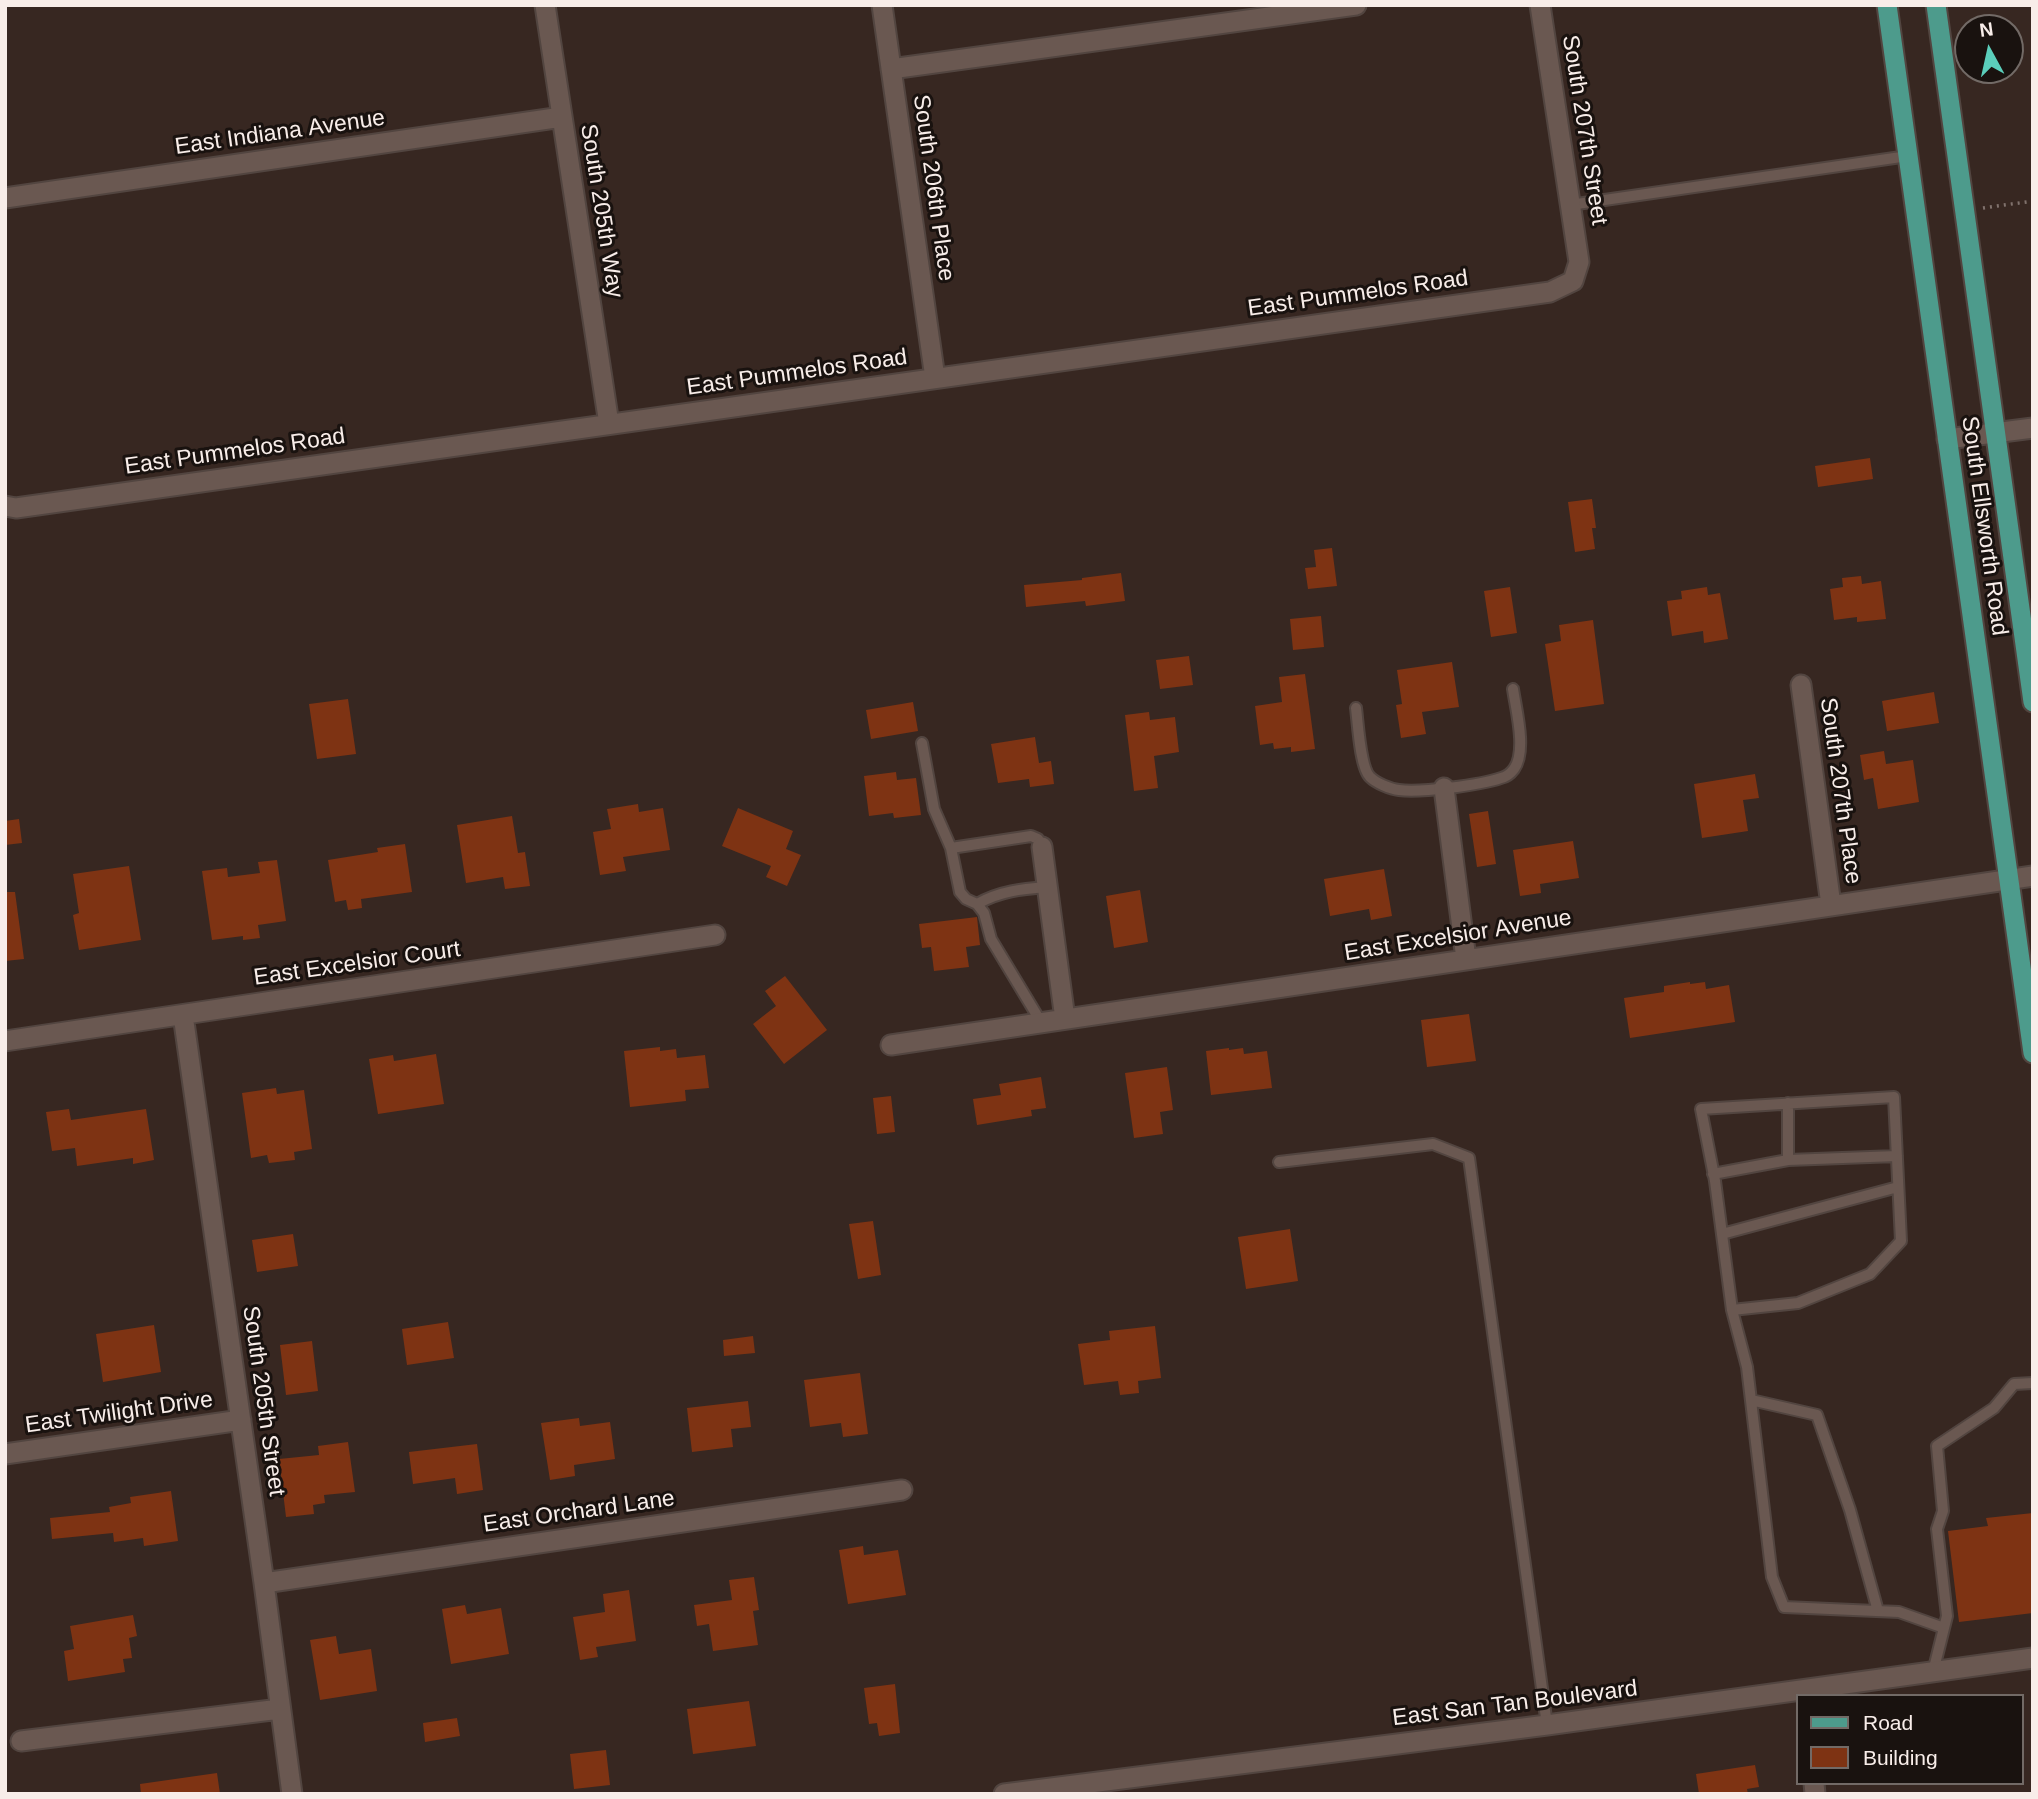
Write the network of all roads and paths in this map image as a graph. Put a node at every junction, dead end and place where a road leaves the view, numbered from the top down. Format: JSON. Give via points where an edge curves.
{"nodes":[{"id":1,"x":545,"y":5,"type":"edge"},
{"id":2,"x":882,"y":5,"type":"edge"},
{"id":3,"x":1356,"y":5,"type":"edge"},
{"id":4,"x":1540,"y":5,"type":"edge"},
{"id":5,"x":1886,"y":5,"type":"edge"},
{"id":6,"x":1936,"y":5,"type":"edge"},
{"id":7,"x":891,"y":69,"type":"junction"},
{"id":8,"x":562,"y":117,"type":"junction"},
{"id":9,"x":1908,"y":156,"type":"junction"},
{"id":10,"x":5,"y":198,"type":"edge"},
{"id":11,"x":2033,"y":201,"type":"edge"},
{"id":12,"x":1570,"y":205,"type":"junction"},
{"id":13,"x":1963,"y":211,"type":"junction"},
{"id":14,"x":1578,"y":262,"type":"joint"},
{"id":15,"x":935,"y":378,"type":"junction"},
{"id":16,"x":609,"y":424,"type":"junction"},
{"id":17,"x":2033,"y":428,"type":"edge"},
{"id":18,"x":1995,"y":433,"type":"junction"},
{"id":19,"x":1947,"y":439,"type":"junction"},
{"id":20,"x":5,"y":506,"type":"edge"},
{"id":21,"x":1801,"y":685,"type":"dead end"},
{"id":22,"x":1513,"y":689,"type":"dead end"},
{"id":23,"x":2033,"y":702,"type":"edge"},
{"id":24,"x":1356,"y":708,"type":"dead end"},
{"id":25,"x":922,"y":743,"type":"dead end"},
{"id":26,"x":1444,"y":788,"type":"junction"},
{"id":27,"x":1042,"y":847,"type":"joint"},
{"id":28,"x":951,"y":848,"type":"junction"},
{"id":29,"x":2033,"y":876,"type":"edge"},
{"id":30,"x":2008,"y":879,"type":"junction"},
{"id":31,"x":1047,"y":887,"type":"junction"},
{"id":32,"x":977,"y":904,"type":"junction"},
{"id":33,"x":1831,"y":905,"type":"junction"},
{"id":34,"x":715,"y":935,"type":"dead end"},
{"id":35,"x":1466,"y":959,"type":"junction"},
{"id":36,"x":183,"y":1015,"type":"junction"},
{"id":37,"x":1065,"y":1019,"type":"junction"},
{"id":38,"x":1041,"y":1023,"type":"junction"},
{"id":39,"x":5,"y":1041,"type":"edge"},
{"id":40,"x":891,"y":1045,"type":"dead end"},
{"id":41,"x":2033,"y":1053,"type":"edge"},
{"id":42,"x":1788,"y":1103,"type":"junction"},
{"id":43,"x":1897,"y":1156,"type":"junction"},
{"id":44,"x":1788,"y":1160,"type":"junction"},
{"id":45,"x":1279,"y":1162,"type":"dead end"},
{"id":46,"x":1713,"y":1174,"type":"junction"},
{"id":47,"x":1898,"y":1186,"type":"junction"},
{"id":48,"x":1722,"y":1234,"type":"junction"},
{"id":49,"x":1732,"y":1310,"type":"junction"},
{"id":50,"x":2033,"y":1382,"type":"edge"},
{"id":51,"x":1751,"y":1400,"type":"junction"},
{"id":52,"x":241,"y":1420,"type":"junction"},
{"id":53,"x":5,"y":1454,"type":"edge"},
{"id":54,"x":902,"y":1490,"type":"dead end"},
{"id":55,"x":264,"y":1583,"type":"junction"},
{"id":56,"x":1878,"y":1611,"type":"junction"},
{"id":57,"x":1944,"y":1628,"type":"junction"},
{"id":58,"x":2033,"y":1658,"type":"edge"},
{"id":59,"x":1933,"y":1672,"type":"junction"},
{"id":60,"x":1801,"y":1693,"type":"edge"},
{"id":61,"x":280,"y":1709,"type":"junction"},
{"id":62,"x":1547,"y":1725,"type":"junction"},
{"id":63,"x":21,"y":1741,"type":"dead end"},
{"id":64,"x":292,"y":1794,"type":"edge"},
{"id":65,"x":1004,"y":1794,"type":"edge"}],
"edges":[{"from":1,"to":8,"type":"street","name":"South 205th Way"},
{"from":2,"to":7,"type":"street","name":"South 206th Place"},
{"from":3,"to":7,"type":"street"},
{"from":4,"to":12,"type":"street","name":"South 207th Street"},
{"from":5,"to":9,"type":"main road","name":"South Ellsworth Road"},
{"from":6,"to":13,"type":"main road","name":"South Ellsworth Road"},
{"from":7,"to":15,"type":"street","name":"South 206th Place"},
{"from":8,"to":10,"type":"street","name":"East Indiana Avenue"},
{"from":8,"to":16,"type":"street","name":"South 205th Way"},
{"from":9,"to":12,"type":"lane"},
{"from":9,"to":19,"type":"main road","name":"South Ellsworth Road"},
{"from":11,"to":13,"type":"path"},
{"from":12,"to":14,"type":"street","name":"South 207th Street"},
{"from":13,"to":18,"type":"main road","name":"South Ellsworth Road"},
{"from":14,"to":15,"type":"street","name":"East Pummelos Road","via":[[1573,281],[1550,292]]},
{"from":15,"to":16,"type":"street","name":"East Pummelos Road"},
{"from":16,"to":20,"type":"street","name":"East Pummelos Road"},
{"from":17,"to":18,"type":"street"},
{"from":18,"to":19,"type":"street"},
{"from":18,"to":23,"type":"main road","name":"South Ellsworth Road"},
{"from":19,"to":30,"type":"main road","name":"South Ellsworth Road"},
{"from":21,"to":33,"type":"street","name":"South 207th Place"},
{"from":22,"to":26,"type":"lane","via":[[1520,745],[1515,768],[1503,778]]},
{"from":24,"to":26,"type":"lane","via":[[1369,777],[1401,790]]},
{"from":25,"to":28,"type":"lane","via":[[934,809]]},
{"from":26,"to":35,"type":"street"},
{"from":27,"to":28,"type":"lane","via":[[1031,836]]},
{"from":27,"to":31,"type":"street"},
{"from":28,"to":32,"type":"lane","via":[[960,892]]},
{"from":29,"to":30,"type":"street","name":"East Excelsior Avenue"},
{"from":30,"to":33,"type":"street","name":"East Excelsior Avenue"},
{"from":30,"to":41,"type":"main road","name":"South Ellsworth Road"},
{"from":31,"to":32,"type":"lane","via":[[992,895]]},
{"from":31,"to":37,"type":"street"},
{"from":32,"to":38,"type":"lane"},
{"from":33,"to":35,"type":"street","name":"East Excelsior Avenue"},
{"from":34,"to":36,"type":"street","name":"East Excelsior Court"},
{"from":35,"to":37,"type":"street","name":"East Excelsior Avenue"},
{"from":36,"to":39,"type":"street","name":"East Excelsior Court"},
{"from":36,"to":52,"type":"street","name":"South 205th Street"},
{"from":37,"to":38,"type":"street","name":"East Excelsior Avenue"},
{"from":38,"to":40,"type":"street","name":"East Excelsior Avenue"},
{"from":42,"to":43,"type":"lane","via":[[1894,1097]]},
{"from":42,"to":44,"type":"lane"},
{"from":42,"to":46,"type":"lane","via":[[1701,1109]]},
{"from":43,"to":44,"type":"lane"},
{"from":43,"to":47,"type":"lane"},
{"from":44,"to":46,"type":"lane"},
{"from":45,"to":62,"type":"lane","via":[[1433,1144],[1469,1157]]},
{"from":46,"to":48,"type":"lane"},
{"from":47,"to":48,"type":"lane"},
{"from":47,"to":49,"type":"lane","via":[[1901,1241],[1870,1274],[1798,1303]]},
{"from":48,"to":49,"type":"lane"},
{"from":49,"to":51,"type":"lane"},
{"from":50,"to":57,"type":"lane","via":[[2014,1384],[1994,1408],[1937,1446]]},
{"from":51,"to":56,"type":"lane","via":[[1817,1415]]},
{"from":51,"to":56,"type":"lane","via":[[1772,1577],[1784,1607]]},
{"from":52,"to":53,"type":"street","name":"East Twilight Drive"},
{"from":52,"to":55,"type":"street","name":"South 205th Street"},
{"from":54,"to":55,"type":"street","name":"East Orchard Lane"},
{"from":55,"to":61,"type":"street","name":"South 205th Street"},
{"from":56,"to":57,"type":"lane","via":[[1899,1612]]},
{"from":57,"to":59,"type":"lane"},
{"from":58,"to":59,"type":"street","name":"East San Tan Boulevard"},
{"from":59,"to":60,"type":"street","name":"East San Tan Boulevard"},
{"from":60,"to":62,"type":"street","name":"East San Tan Boulevard"},
{"from":61,"to":63,"type":"street"},
{"from":61,"to":64,"type":"street","name":"South 205th Street"},
{"from":62,"to":65,"type":"street","name":"East San Tan Boulevard"}]}
